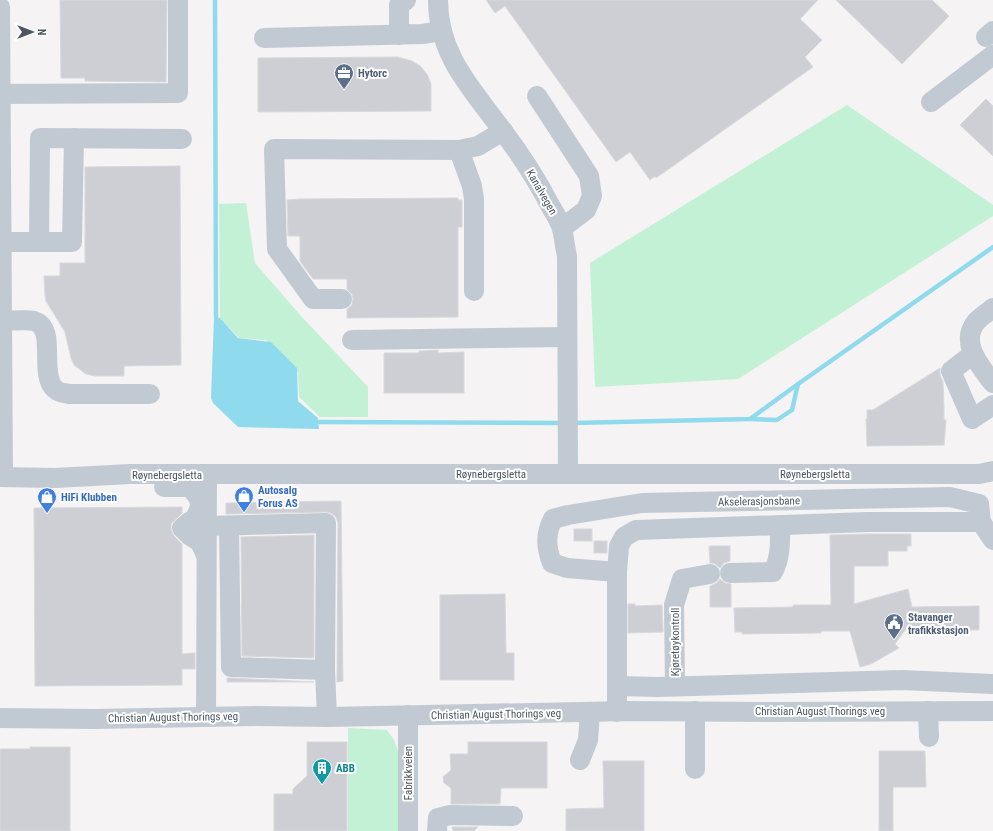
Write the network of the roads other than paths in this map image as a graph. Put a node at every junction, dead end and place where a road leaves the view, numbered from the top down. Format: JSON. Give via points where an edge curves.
{"nodes":[{"id":1,"x":406,"y":0,"type":"edge"},
{"id":2,"x":438,"y":0,"type":"edge"},
{"id":3,"x":178,"y":1,"type":"dead end"},
{"id":4,"x":0,"y":7,"type":"edge"},
{"id":5,"x":442,"y":31,"type":"junction"},
{"id":6,"x":399,"y":35,"type":"junction"},
{"id":7,"x":264,"y":38,"type":"dead end"},
{"id":8,"x":990,"y":52,"type":"edge"},
{"id":9,"x":0,"y":94,"type":"edge"},
{"id":10,"x":537,"y":96,"type":"dead end"},
{"id":11,"x":931,"y":102,"type":"dead end"},
{"id":12,"x":503,"y":131,"type":"junction"},
{"id":13,"x":74,"y":138,"type":"junction"},
{"id":14,"x":182,"y":139,"type":"dead end"},
{"id":15,"x":459,"y":150,"type":"junction"},
{"id":16,"x":1,"y":209,"type":"edge"},
{"id":17,"x":562,"y":228,"type":"junction"},
{"id":18,"x":2,"y":242,"type":"junction"},
{"id":19,"x":38,"y":242,"type":"junction"},
{"id":20,"x":474,"y":291,"type":"dead end"},
{"id":21,"x":342,"y":300,"type":"dead end"},
{"id":22,"x":993,"y":308,"type":"edge"},
{"id":23,"x":2,"y":321,"type":"junction"},
{"id":24,"x":568,"y":337,"type":"junction"},
{"id":25,"x":352,"y":340,"type":"dead end"},
{"id":26,"x":973,"y":354,"type":"junction"},
{"id":27,"x":993,"y":383,"type":"edge"},
{"id":28,"x":150,"y":394,"type":"dead end"},
{"id":29,"x":993,"y":405,"type":"edge"},
{"id":30,"x":130,"y":474,"type":"junction"},
{"id":31,"x":207,"y":474,"type":"junction"},
{"id":32,"x":568,"y":474,"type":"junction"},
{"id":33,"x":988,"y":474,"type":"edge"},
{"id":34,"x":1,"y":477,"type":"edge"},
{"id":35,"x":981,"y":522,"type":"junction"},
{"id":36,"x":207,"y":526,"type":"junction"},
{"id":37,"x":229,"y":526,"type":"junction"},
{"id":38,"x":780,"y":526,"type":"junction"},
{"id":39,"x":993,"y":540,"type":"edge"},
{"id":40,"x":206,"y":555,"type":"junction"},
{"id":41,"x":617,"y":572,"type":"junction"},
{"id":42,"x":710,"y":574,"type":"dead end"},
{"id":43,"x":730,"y":574,"type":"dead end"},
{"id":44,"x":326,"y":670,"type":"junction"},
{"id":45,"x":993,"y":684,"type":"edge"},
{"id":46,"x":617,"y":686,"type":"junction"},
{"id":47,"x":675,"y":686,"type":"junction"},
{"id":48,"x":696,"y":711,"type":"junction"},
{"id":49,"x":928,"y":711,"type":"junction"},
{"id":50,"x":993,"y":711,"type":"edge"},
{"id":51,"x":590,"y":712,"type":"junction"},
{"id":52,"x":617,"y":712,"type":"junction"},
{"id":53,"x":408,"y":715,"type":"junction"},
{"id":54,"x":206,"y":716,"type":"junction"},
{"id":55,"x":327,"y":717,"type":"junction"},
{"id":56,"x":0,"y":718,"type":"edge"},
{"id":57,"x":928,"y":737,"type":"dead end"},
{"id":58,"x":580,"y":760,"type":"dead end"},
{"id":59,"x":695,"y":769,"type":"dead end"},
{"id":60,"x":513,"y":816,"type":"dead end"},
{"id":61,"x":408,"y":831,"type":"edge"},
{"id":62,"x":437,"y":831,"type":"edge"}],
"edges":[{"from":1,"to":6,"type":"street","via":[[399,4]]},
{"from":2,"to":5,"type":"street","name":"Kanalvegen"},
{"from":3,"to":9,"type":"street","via":[[178,93]]},
{"from":4,"to":9,"type":"street"},
{"from":5,"to":6,"type":"street"},
{"from":5,"to":12,"type":"street","name":"Kanalvegen","via":[[448,52],[461,75]]},
{"from":6,"to":7,"type":"street"},
{"from":8,"to":11,"type":"street"},
{"from":9,"to":16,"type":"street"},
{"from":10,"to":17,"type":"street","via":[[589,176],[592,196],[586,210]]},
{"from":12,"to":15,"type":"street","via":[[478,146]]},
{"from":12,"to":17,"type":"street","name":"Kanalvegen","via":[[538,181]]},
{"from":13,"to":14,"type":"street"},
{"from":13,"to":19,"type":"street","via":[[72,242]]},
{"from":13,"to":19,"type":"street","via":[[40,138]]},
{"from":15,"to":20,"type":"street","via":[[474,199]]},
{"from":15,"to":21,"type":"street","via":[[274,149],[277,250],[313,299]]},
{"from":16,"to":18,"type":"street"},
{"from":17,"to":24,"type":"street","name":"Kanalvegen","via":[[567,256]]},
{"from":18,"to":19,"type":"street"},
{"from":18,"to":23,"type":"street"},
{"from":22,"to":26,"type":"street","via":[[976,321],[972,328],[969,337]]},
{"from":23,"to":28,"type":"street","via":[[38,323],[45,332],[49,378],[54,389],[61,393]]},
{"from":23,"to":34,"type":"street"},
{"from":24,"to":25,"type":"street"},
{"from":24,"to":32,"type":"street","name":"Kanalvegen"},
{"from":26,"to":27,"type":"street"},
{"from":26,"to":29,"type":"street","via":[[952,372],[972,419]]},
{"from":30,"to":31,"type":"street","name":"Røynebergsletta"},
{"from":30,"to":34,"type":"street","name":"Røynebergsletta","via":[[55,478]]},
{"from":30,"to":40,"type":"street","via":[[148,486],[190,487],[199,498],[200,509],[194,520],[182,528],[200,542]]},
{"from":31,"to":32,"type":"street","name":"Røynebergsletta"},
{"from":31,"to":36,"type":"street"},
{"from":32,"to":33,"type":"street","name":"Røynebergsletta"},
{"from":35,"to":38,"type":"street","via":[[868,522]]},
{"from":35,"to":39,"type":"street"},
{"from":35,"to":41,"type":"street","name":"Akselerasjonsbane","via":[[979,504],[950,498],[642,503],[554,519],[548,529],[548,551],[552,563],[568,568]]},
{"from":36,"to":37,"type":"street"},
{"from":36,"to":40,"type":"street"},
{"from":37,"to":44,"type":"street","via":[[230,667]]},
{"from":37,"to":44,"type":"street","via":[[326,523]]},
{"from":38,"to":41,"type":"street","via":[[636,530],[624,537],[619,546]]},
{"from":38,"to":43,"type":"street","via":[[780,551],[773,572]]},
{"from":40,"to":54,"type":"street"},
{"from":41,"to":46,"type":"street"},
{"from":42,"to":47,"type":"street","name":"Kjøretøykontroll","via":[[682,579],[674,605]]},
{"from":44,"to":55,"type":"street"},
{"from":45,"to":47,"type":"street","via":[[902,680]]},
{"from":46,"to":47,"type":"street"},
{"from":46,"to":52,"type":"street"},
{"from":48,"to":49,"type":"street","name":"Christian August Thorings veg"},
{"from":48,"to":52,"type":"street","name":"Christian August Thorings veg"},
{"from":48,"to":59,"type":"street"},
{"from":49,"to":50,"type":"street","name":"Christian August Thorings veg"},
{"from":49,"to":57,"type":"street"},
{"from":51,"to":52,"type":"street","name":"Christian August Thorings veg"},
{"from":51,"to":53,"type":"street","name":"Christian August Thorings veg"},
{"from":51,"to":58,"type":"street","via":[[588,740]]},
{"from":53,"to":55,"type":"street","name":"Christian August Thorings veg"},
{"from":53,"to":61,"type":"street","name":"Fabrikkveien"},
{"from":54,"to":55,"type":"street","name":"Christian August Thorings veg"},
{"from":54,"to":56,"type":"street","name":"Christian August Thorings veg"},
{"from":60,"to":62,"type":"street","via":[[438,818]]}]}
